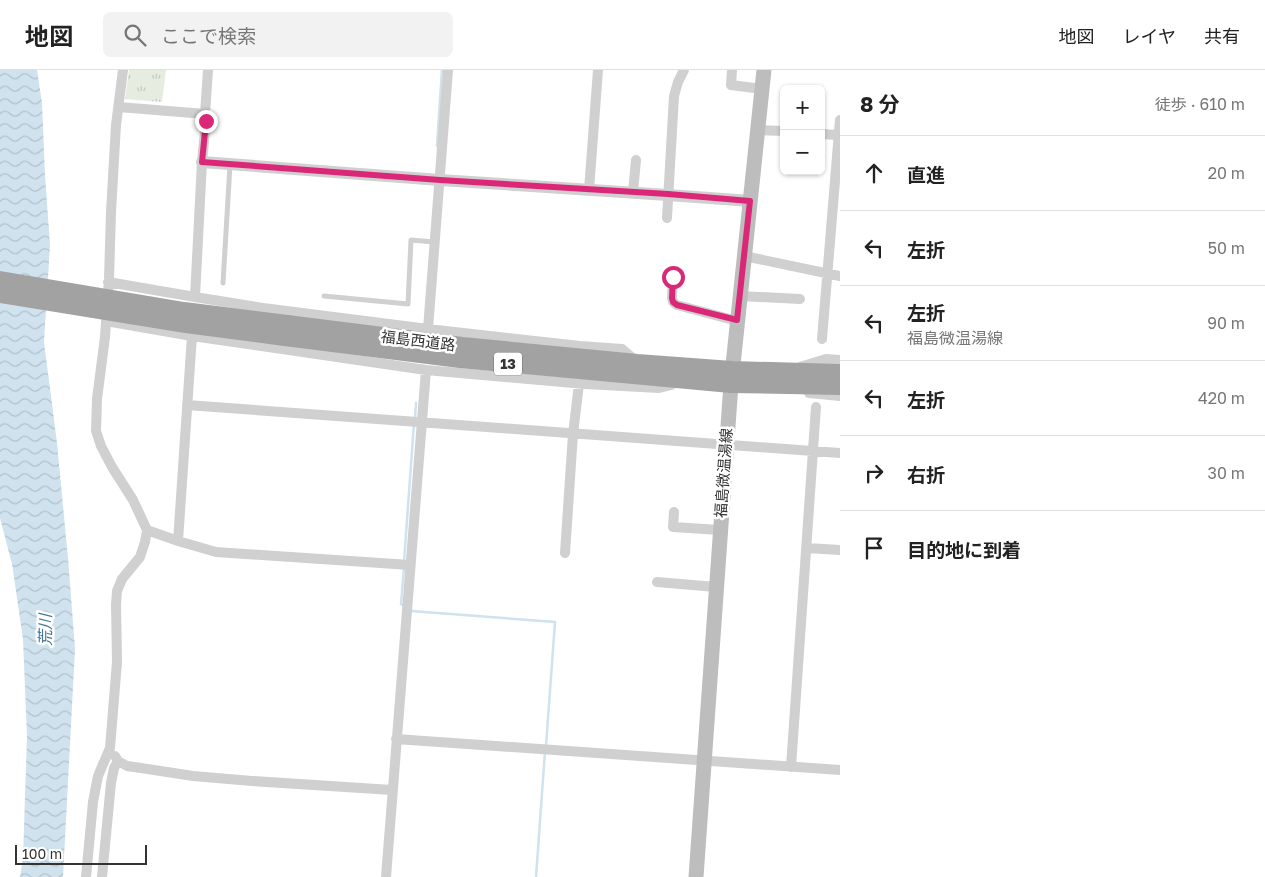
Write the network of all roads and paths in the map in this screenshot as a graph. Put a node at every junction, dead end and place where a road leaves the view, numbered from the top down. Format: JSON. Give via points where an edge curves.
{"nodes":[{"id":1,"x":123,"y":70,"type":"edge"},
{"id":2,"x":208,"y":70,"type":"edge"},
{"id":3,"x":448,"y":70,"type":"edge"},
{"id":4,"x":598,"y":70,"type":"edge"},
{"id":5,"x":684,"y":70,"type":"edge"},
{"id":6,"x":732,"y":70,"type":"edge"},
{"id":7,"x":764,"y":70,"type":"edge"},
{"id":8,"x":762,"y":89,"type":"junction"},
{"id":9,"x":119,"y":107,"type":"junction"},
{"id":10,"x":205,"y":114,"type":"junction"},
{"id":11,"x":840,"y":120,"type":"edge"},
{"id":12,"x":758,"y":130,"type":"junction"},
{"id":13,"x":780,"y":132,"type":"edge"},
{"id":14,"x":825,"y":134,"type":"edge"},
{"id":15,"x":838,"y":135,"type":"junction"},
{"id":16,"x":839,"y":155,"type":"edge"},
{"id":17,"x":636,"y":160,"type":"dead end"},
{"id":18,"x":202,"y":162,"type":"junction"},
{"id":19,"x":230,"y":164,"type":"junction"},
{"id":20,"x":440,"y":180,"type":"junction"},
{"id":21,"x":589,"y":190,"type":"junction"},
{"id":22,"x":633,"y":192,"type":"junction"},
{"id":23,"x":668,"y":194,"type":"junction"},
{"id":24,"x":750,"y":201,"type":"junction"},
{"id":25,"x":837,"y":201,"type":"edge"},
{"id":26,"x":667,"y":218,"type":"dead end"},
{"id":27,"x":435,"y":242,"type":"junction"},
{"id":28,"x":744,"y":256,"type":"junction"},
{"id":29,"x":827,"y":274,"type":"junction"},
{"id":30,"x":840,"y":276,"type":"edge"},
{"id":31,"x":673,"y":277,"type":"dead end"},
{"id":32,"x":0,"y":280,"type":"edge"},
{"id":33,"x":108,"y":282,"type":"junction"},
{"id":34,"x":223,"y":283,"type":"dead end"},
{"id":35,"x":0,"y":294,"type":"edge"},
{"id":36,"x":324,"y":296,"type":"dead end"},
{"id":37,"x":740,"y":296,"type":"junction"},
{"id":38,"x":195,"y":297,"type":"junction"},
{"id":39,"x":800,"y":299,"type":"dead end"},
{"id":40,"x":737,"y":320,"type":"junction"},
{"id":41,"x":106,"y":321,"type":"junction"},
{"id":42,"x":428,"y":329,"type":"junction"},
{"id":43,"x":286,"y":330,"type":"junction"},
{"id":44,"x":192,"y":336,"type":"junction"},
{"id":45,"x":822,"y":340,"type":"dead end"},
{"id":46,"x":840,"y":360,"type":"edge"},
{"id":47,"x":637,"y":362,"type":"junction"},
{"id":48,"x":426,"y":370,"type":"junction"},
{"id":49,"x":840,"y":373,"type":"edge"},
{"id":50,"x":732,"y":377,"type":"junction"},
{"id":51,"x":785,"y":378,"type":"junction"},
{"id":52,"x":679,"y":379,"type":"junction"},
{"id":53,"x":578,"y":384,"type":"junction"},
{"id":54,"x":840,"y":386,"type":"edge"},
{"id":55,"x":840,"y":396,"type":"edge"},
{"id":56,"x":187,"y":405,"type":"junction"},
{"id":57,"x":816,"y":407,"type":"dead end"},
{"id":58,"x":422,"y":422,"type":"junction"},
{"id":59,"x":573,"y":434,"type":"junction"},
{"id":60,"x":726,"y":445,"type":"junction"},
{"id":61,"x":814,"y":451,"type":"junction"},
{"id":62,"x":840,"y":453,"type":"edge"},
{"id":63,"x":674,"y":512,"type":"dead end"},
{"id":64,"x":147,"y":530,"type":"junction"},
{"id":65,"x":720,"y":530,"type":"junction"},
{"id":66,"x":178,"y":540,"type":"junction"},
{"id":67,"x":807,"y":548,"type":"junction"},
{"id":68,"x":840,"y":550,"type":"edge"},
{"id":69,"x":565,"y":553,"type":"dead end"},
{"id":70,"x":410,"y":565,"type":"junction"},
{"id":71,"x":657,"y":582,"type":"dead end"},
{"id":72,"x":716,"y":587,"type":"junction"},
{"id":73,"x":396,"y":739,"type":"junction"},
{"id":74,"x":110,"y":748,"type":"junction"},
{"id":75,"x":118,"y":761,"type":"junction"},
{"id":76,"x":704,"y":761,"type":"junction"},
{"id":77,"x":791,"y":767,"type":"junction"},
{"id":78,"x":840,"y":770,"type":"edge"},
{"id":79,"x":392,"y":790,"type":"junction"},
{"id":80,"x":86,"y":877,"type":"edge"},
{"id":81,"x":102,"y":877,"type":"edge"},
{"id":82,"x":386,"y":877,"type":"edge"},
{"id":83,"x":696,"y":877,"type":"edge"}],
"edges":[{"from":1,"to":9,"type":"street"},
{"from":2,"to":10,"type":"street"},
{"from":3,"to":20,"type":"street"},
{"from":4,"to":21,"type":"street"},
{"from":5,"to":23,"type":"street","via":[[674,96]]},
{"from":6,"to":8,"type":"street","via":[[731,85]]},
{"from":7,"to":8,"type":"main road","name":"福島微温湯線"},
{"from":8,"to":12,"type":"main road","name":"福島微温湯線"},
{"from":9,"to":10,"type":"street"},
{"from":9,"to":33,"type":"street"},
{"from":10,"to":18,"type":"street"},
{"from":11,"to":15,"type":"street"},
{"from":12,"to":13,"type":"street"},
{"from":12,"to":24,"type":"main road","name":"福島微温湯線"},
{"from":14,"to":15,"type":"street"},
{"from":15,"to":16,"type":"street"},
{"from":16,"to":25,"type":"street"},
{"from":17,"to":22,"type":"street"},
{"from":18,"to":19,"type":"street"},
{"from":18,"to":38,"type":"street"},
{"from":19,"to":20,"type":"street"},
{"from":19,"to":34,"type":"lane"},
{"from":20,"to":21,"type":"street"},
{"from":20,"to":27,"type":"street"},
{"from":21,"to":22,"type":"street"},
{"from":22,"to":23,"type":"street"},
{"from":23,"to":24,"type":"street"},
{"from":23,"to":26,"type":"street"},
{"from":24,"to":28,"type":"main road","name":"福島微温湯線"},
{"from":25,"to":29,"type":"street"},
{"from":27,"to":36,"type":"lane","via":[[411,240],[408,304]]},
{"from":27,"to":42,"type":"street"},
{"from":28,"to":29,"type":"street"},
{"from":28,"to":37,"type":"main road","name":"福島微温湯線"},
{"from":29,"to":30,"type":"street"},
{"from":29,"to":45,"type":"street"},
{"from":31,"to":40,"type":"street","via":[[672,298],[677,305]]},
{"from":32,"to":43,"type":"highway","name":"福島西道路","number":"13","bridge":true},
{"from":33,"to":38,"type":"street"},
{"from":33,"to":41,"type":"street"},
{"from":35,"to":43,"type":"highway","name":"福島西道路","number":"13","bridge":true,"via":[[186,324]]},
{"from":37,"to":39,"type":"street"},
{"from":37,"to":40,"type":"main road","name":"福島微温湯線"},
{"from":38,"to":42,"type":"street"},
{"from":40,"to":50,"type":"main road","name":"福島微温湯線"},
{"from":41,"to":44,"type":"street"},
{"from":41,"to":64,"type":"street","via":[[96,431],[108,460]]},
{"from":42,"to":47,"type":"street","via":[[622,349]]},
{"from":43,"to":47,"type":"highway","name":"福島西道路","number":"13"},
{"from":43,"to":52,"type":"highway","name":"福島西道路","number":"13","via":[[460,359]]},
{"from":44,"to":48,"type":"street"},
{"from":44,"to":56,"type":"street"},
{"from":46,"to":51,"type":"street","via":[[826,359]]},
{"from":47,"to":50,"type":"highway","name":"福島西道路","number":"13"},
{"from":48,"to":53,"type":"street"},
{"from":48,"to":58,"type":"street"},
{"from":49,"to":51,"type":"highway","name":"福島西道路","number":"13"},
{"from":50,"to":51,"type":"highway","name":"福島西道路","number":"13"},
{"from":50,"to":52,"type":"highway","name":"福島西道路","number":"13"},
{"from":50,"to":60,"type":"main road","name":"福島微温湯線"},
{"from":51,"to":54,"type":"highway","name":"福島西道路","number":"13"},
{"from":51,"to":55,"type":"street","via":[[811,394]]},
{"from":52,"to":53,"type":"street","via":[[659,388]]},
{"from":53,"to":59,"type":"street"},
{"from":56,"to":58,"type":"street"},
{"from":56,"to":66,"type":"street"},
{"from":57,"to":61,"type":"street"},
{"from":58,"to":59,"type":"street"},
{"from":58,"to":70,"type":"street"},
{"from":59,"to":60,"type":"street"},
{"from":59,"to":69,"type":"street"},
{"from":60,"to":61,"type":"street"},
{"from":60,"to":65,"type":"main road","name":"福島微温湯線"},
{"from":61,"to":62,"type":"street"},
{"from":61,"to":67,"type":"street"},
{"from":63,"to":65,"type":"street","via":[[673,527]]},
{"from":64,"to":66,"type":"street"},
{"from":64,"to":74,"type":"street","via":[[140,557],[122,579],[117,591],[117,662]]},
{"from":65,"to":72,"type":"main road","name":"福島微温湯線"},
{"from":66,"to":70,"type":"street","via":[[216,552]]},
{"from":67,"to":68,"type":"street"},
{"from":67,"to":77,"type":"street"},
{"from":70,"to":73,"type":"street"},
{"from":71,"to":72,"type":"street"},
{"from":72,"to":76,"type":"main road","name":"福島微温湯線"},
{"from":73,"to":76,"type":"street"},
{"from":73,"to":79,"type":"street"},
{"from":74,"to":75,"type":"street"},
{"from":74,"to":80,"type":"street","via":[[98,776],[92,802]]},
{"from":75,"to":79,"type":"street","via":[[127,766],[192,776]]},
{"from":75,"to":81,"type":"street","via":[[111,783]]},
{"from":76,"to":77,"type":"street"},
{"from":76,"to":83,"type":"main road","name":"福島微温湯線"},
{"from":77,"to":78,"type":"street"},
{"from":79,"to":82,"type":"street"}]}
